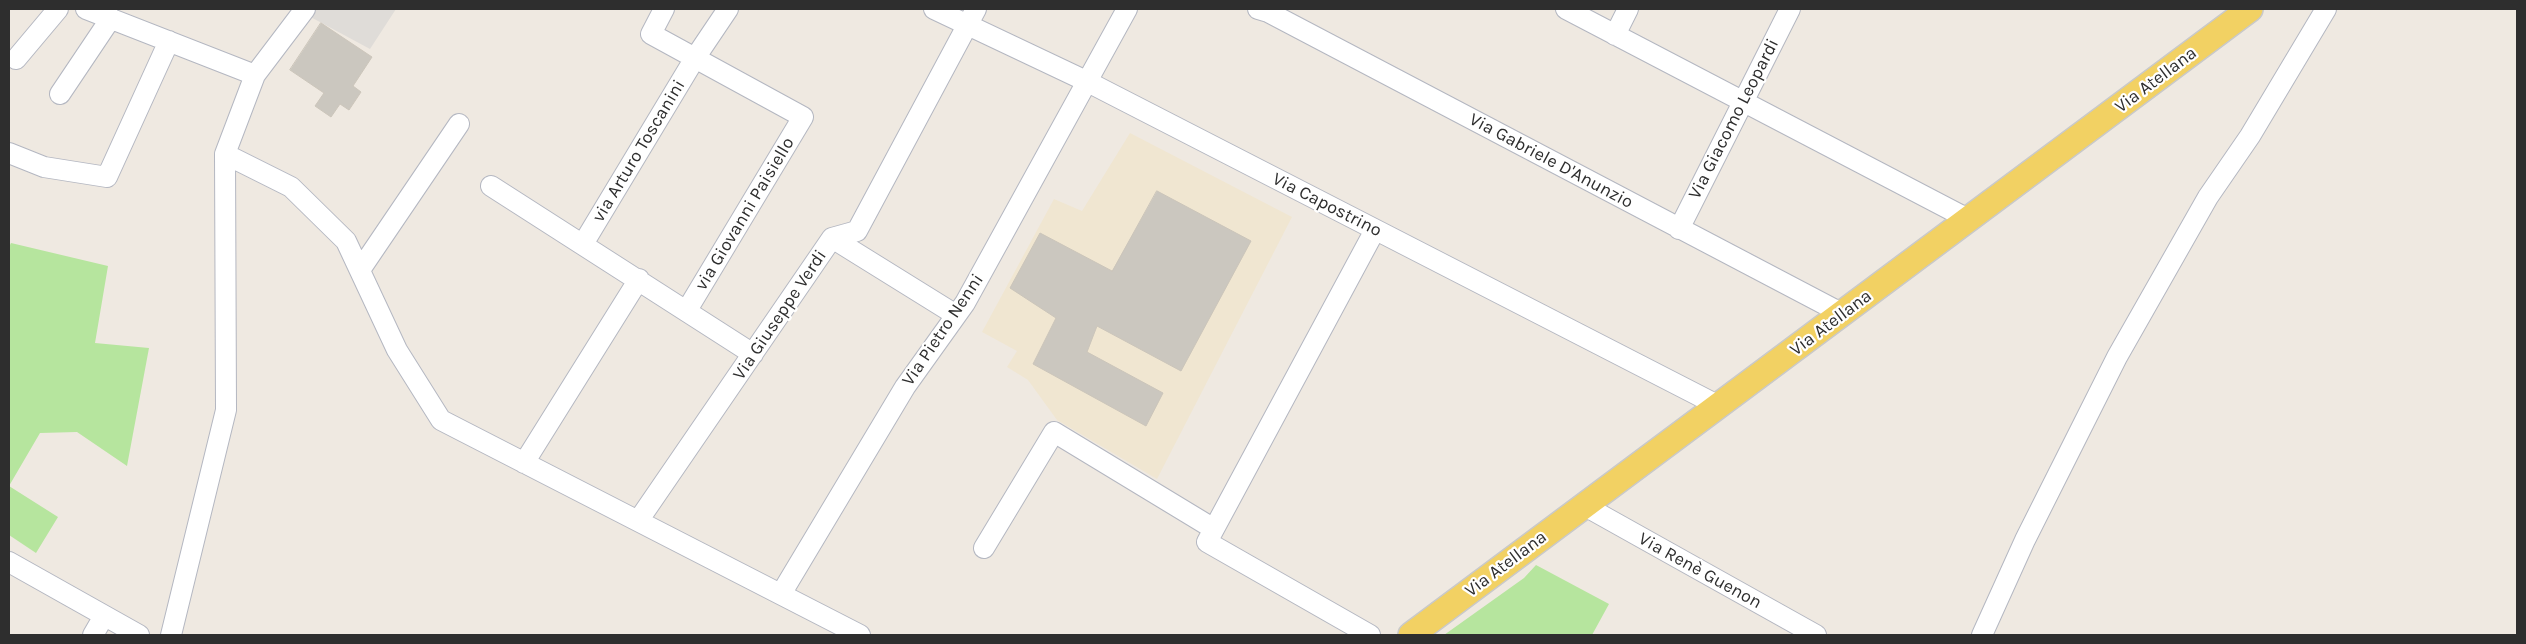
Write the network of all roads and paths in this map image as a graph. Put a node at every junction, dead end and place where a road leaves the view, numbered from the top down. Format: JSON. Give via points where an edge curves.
{"nodes":[{"id":1,"x":58,"y":9,"type":"edge"},
{"id":2,"x":86,"y":9,"type":"edge"},
{"id":3,"x":305,"y":9,"type":"edge"},
{"id":4,"x":664,"y":9,"type":"edge"},
{"id":5,"x":728,"y":9,"type":"edge"},
{"id":6,"x":934,"y":9,"type":"edge"},
{"id":7,"x":1127,"y":9,"type":"edge"},
{"id":8,"x":1258,"y":9,"type":"edge"},
{"id":9,"x":1566,"y":9,"type":"edge"},
{"id":10,"x":1628,"y":9,"type":"edge"},
{"id":11,"x":1790,"y":9,"type":"edge"},
{"id":12,"x":2250,"y":9,"type":"edge"},
{"id":13,"x":2326,"y":9,"type":"edge"},
{"id":14,"x":972,"y":17,"type":"edge"},
{"id":15,"x":111,"y":18,"type":"junction"},
{"id":16,"x":1615,"y":35,"type":"junction"},
{"id":17,"x":169,"y":41,"type":"junction"},
{"id":18,"x":695,"y":58,"type":"junction"},
{"id":19,"x":16,"y":59,"type":"dead end"},
{"id":20,"x":255,"y":75,"type":"junction"},
{"id":21,"x":1086,"y":82,"type":"junction"},
{"id":22,"x":60,"y":94,"type":"dead end"},
{"id":23,"x":1742,"y":102,"type":"junction"},
{"id":24,"x":459,"y":124,"type":"dead end"},
{"id":25,"x":9,"y":153,"type":"edge"},
{"id":26,"x":225,"y":154,"type":"junction"},
{"id":27,"x":491,"y":186,"type":"dead end"},
{"id":28,"x":1970,"y":220,"type":"junction"},
{"id":29,"x":1679,"y":229,"type":"junction"},
{"id":30,"x":1375,"y":230,"type":"junction"},
{"id":31,"x":832,"y":238,"type":"junction"},
{"id":32,"x":583,"y":244,"type":"junction"},
{"id":33,"x":360,"y":270,"type":"junction"},
{"id":34,"x":639,"y":279,"type":"junction"},
{"id":35,"x":687,"y":310,"type":"junction"},
{"id":36,"x":1844,"y":314,"type":"junction"},
{"id":37,"x":956,"y":315,"type":"junction"},
{"id":38,"x":753,"y":354,"type":"junction"},
{"id":39,"x":1719,"y":406,"type":"junction"},
{"id":40,"x":524,"y":462,"type":"junction"},
{"id":41,"x":1585,"y":506,"type":"junction"},
{"id":42,"x":638,"y":521,"type":"junction"},
{"id":43,"x":1214,"y":529,"type":"junction"},
{"id":44,"x":984,"y":548,"type":"dead end"},
{"id":45,"x":9,"y":562,"type":"edge"},
{"id":46,"x":781,"y":594,"type":"junction"},
{"id":47,"x":104,"y":616,"type":"junction"},
{"id":48,"x":856,"y":634,"type":"edge"},
{"id":49,"x":94,"y":635,"type":"edge"},
{"id":50,"x":139,"y":635,"type":"edge"},
{"id":51,"x":171,"y":635,"type":"edge"},
{"id":52,"x":1370,"y":635,"type":"edge"},
{"id":53,"x":1411,"y":635,"type":"edge"},
{"id":54,"x":1816,"y":635,"type":"edge"},
{"id":55,"x":1982,"y":635,"type":"edge"}],
"edges":[{"from":1,"to":19,"type":"street"},
{"from":2,"to":15,"type":"street"},
{"from":3,"to":20,"type":"street"},
{"from":4,"to":18,"type":"street","via":[[651,34]]},
{"from":5,"to":18,"type":"street","name":"via Arturo Toscanini"},
{"from":6,"to":14,"type":"street","name":"Via Capostrino"},
{"from":7,"to":21,"type":"street","name":"Via Pietro Nenni"},
{"from":8,"to":29,"type":"street","name":"Via Gabriele D'Anunzio","via":[[1277,16]]},
{"from":9,"to":16,"type":"street"},
{"from":10,"to":16,"type":"street"},
{"from":11,"to":23,"type":"street","name":"Via Giacomo Leopardi"},
{"from":12,"to":28,"type":"main road","name":"Via Atellana"},
{"from":13,"to":55,"type":"street","via":[[2250,136],[2208,197],[2117,357],[2025,540]]},
{"from":14,"to":21,"type":"street","name":"Via Capostrino"},
{"from":14,"to":31,"type":"street","name":"Via Giuseppe Verdi","via":[[857,231]]},
{"from":15,"to":17,"type":"street"},
{"from":15,"to":22,"type":"street"},
{"from":16,"to":23,"type":"street"},
{"from":17,"to":20,"type":"street"},
{"from":17,"to":25,"type":"street","via":[[107,177],[44,167]]},
{"from":18,"to":32,"type":"street","name":"via Arturo Toscanini"},
{"from":18,"to":35,"type":"street","name":"via Giovanni Paisiello","via":[[803,117]]},
{"from":20,"to":26,"type":"street"},
{"from":21,"to":30,"type":"street","name":"Via Capostrino"},
{"from":21,"to":37,"type":"street","name":"Via Pietro Nenni"},
{"from":23,"to":28,"type":"street"},
{"from":23,"to":29,"type":"street","name":"Via Giacomo Leopardi"},
{"from":24,"to":33,"type":"street"},
{"from":26,"to":33,"type":"street","via":[[291,187],[346,241]]},
{"from":26,"to":51,"type":"street","via":[[226,410]]},
{"from":27,"to":32,"type":"street"},
{"from":28,"to":36,"type":"main road","name":"Via Atellana"},
{"from":29,"to":36,"type":"street","name":"Via Gabriele D'Anunzio"},
{"from":30,"to":39,"type":"street","name":"Via Capostrino"},
{"from":30,"to":43,"type":"street"},
{"from":31,"to":37,"type":"street"},
{"from":31,"to":38,"type":"street","name":"Via Giuseppe Verdi"},
{"from":32,"to":34,"type":"street"},
{"from":33,"to":40,"type":"street","via":[[396,350],[441,420]]},
{"from":34,"to":35,"type":"street"},
{"from":34,"to":40,"type":"street"},
{"from":35,"to":38,"type":"street"},
{"from":36,"to":39,"type":"main road","name":"Via Atellana"},
{"from":37,"to":46,"type":"street","name":"Via Pietro Nenni","via":[[905,387]]},
{"from":38,"to":42,"type":"street","name":"Via Giuseppe Verdi"},
{"from":39,"to":41,"type":"main road","name":"Via Atellana"},
{"from":40,"to":42,"type":"street"},
{"from":41,"to":53,"type":"main road","name":"Via Atellana"},
{"from":41,"to":54,"type":"street","name":"Via Renè Guenon"},
{"from":42,"to":46,"type":"street"},
{"from":43,"to":44,"type":"street","via":[[1054,432]]},
{"from":43,"to":52,"type":"street","via":[[1208,542]]},
{"from":45,"to":47,"type":"street"},
{"from":46,"to":48,"type":"street"},
{"from":47,"to":49,"type":"street"},
{"from":47,"to":50,"type":"street"}]}
